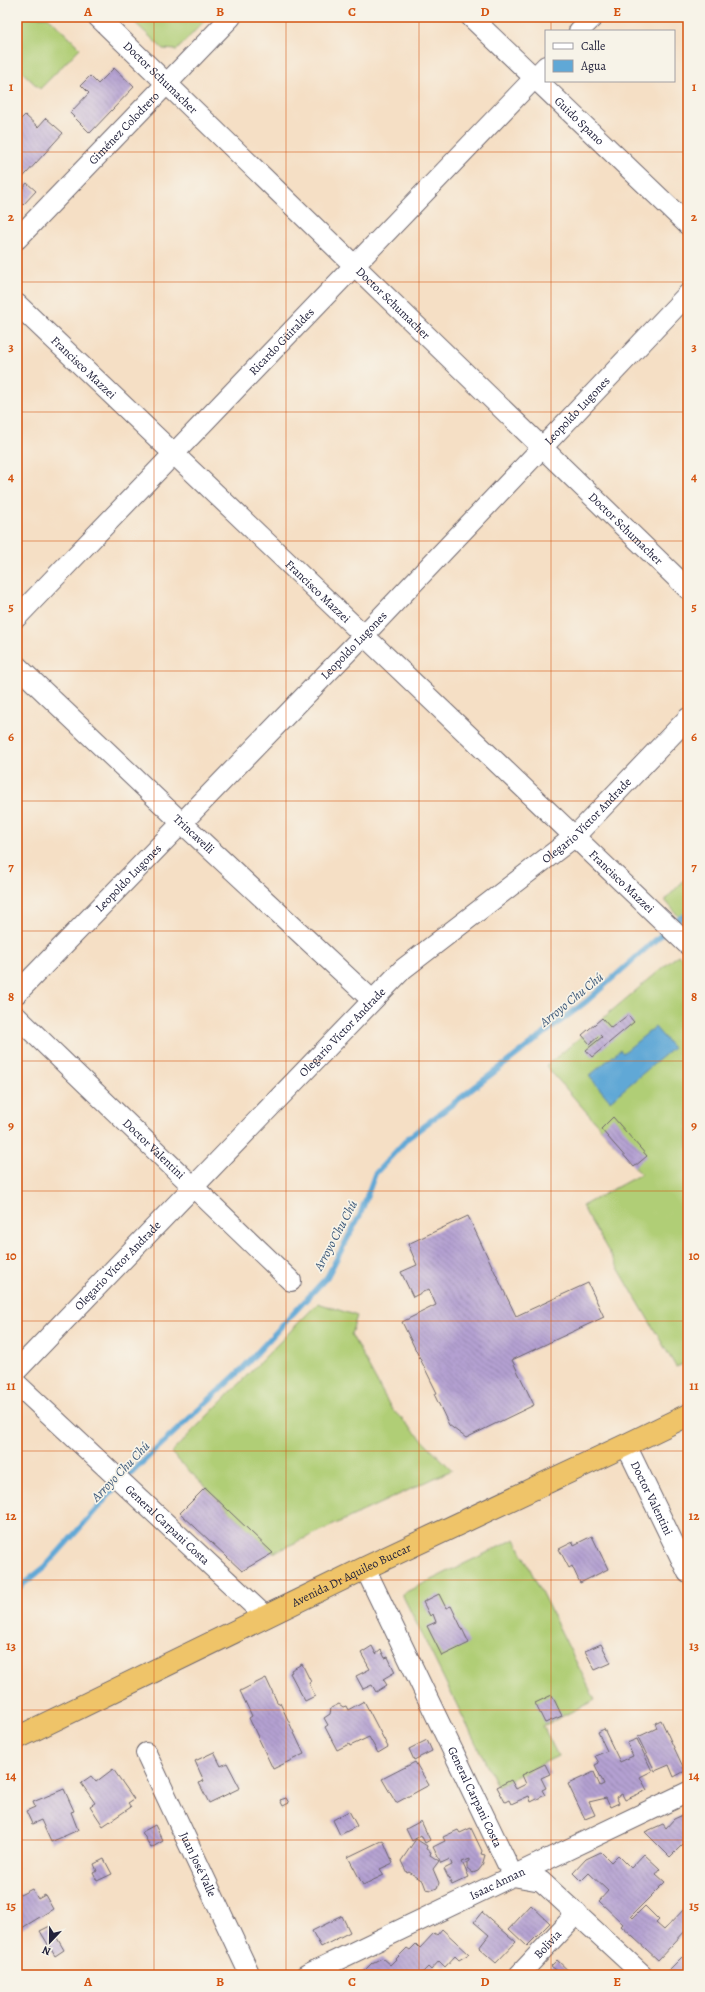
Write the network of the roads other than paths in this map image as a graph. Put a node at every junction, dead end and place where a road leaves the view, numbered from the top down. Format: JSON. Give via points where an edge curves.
{"nodes":[{"id":1,"x":98,"y":17,"type":"edge"},
{"id":2,"x":231,"y":17,"type":"edge"},
{"id":3,"x":471,"y":17,"type":"edge"},
{"id":4,"x":593,"y":17,"type":"edge"},
{"id":5,"x":580,"y":30,"type":"edge"},
{"id":6,"x":540,"y":72,"type":"edge"},
{"id":7,"x":550,"y":82,"type":"edge"},
{"id":8,"x":167,"y":83,"type":"junction"},
{"id":9,"x":688,"y":225,"type":"edge"},
{"id":10,"x":17,"y":239,"type":"edge"},
{"id":11,"x":354,"y":267,"type":"junction"},
{"id":12,"x":688,"y":294,"type":"edge"},
{"id":13,"x":17,"y":304,"type":"edge"},
{"id":14,"x":541,"y":448,"type":"junction"},
{"id":15,"x":173,"y":455,"type":"junction"},
{"id":16,"x":688,"y":589,"type":"edge"},
{"id":17,"x":17,"y":617,"type":"edge"},
{"id":18,"x":363,"y":636,"type":"junction"},
{"id":19,"x":17,"y":666,"type":"edge"},
{"id":20,"x":688,"y":718,"type":"edge"},
{"id":21,"x":181,"y":822,"type":"junction"},
{"id":22,"x":574,"y":837,"type":"junction"},
{"id":23,"x":687,"y":945,"type":"edge"},
{"id":24,"x":17,"y":993,"type":"edge"},
{"id":25,"x":372,"y":1000,"type":"junction"},
{"id":26,"x":17,"y":1017,"type":"edge"},
{"id":27,"x":194,"y":1187,"type":"junction"},
{"id":28,"x":291,"y":1281,"type":"dead end"},
{"id":29,"x":17,"y":1370,"type":"edge"},
{"id":30,"x":17,"y":1384,"type":"edge"},
{"id":31,"x":688,"y":1414,"type":"edge"},
{"id":32,"x":626,"y":1446,"type":"junction"},
{"id":33,"x":365,"y":1568,"type":"junction"},
{"id":34,"x":688,"y":1573,"type":"edge"},
{"id":35,"x":266,"y":1617,"type":"junction"},
{"id":36,"x":17,"y":1738,"type":"edge"},
{"id":37,"x":146,"y":1753,"type":"dead end"},
{"id":38,"x":688,"y":1792,"type":"edge"},
{"id":39,"x":513,"y":1876,"type":"junction"},
{"id":40,"x":577,"y":1913,"type":"junction"},
{"id":41,"x":250,"y":1975,"type":"edge"},
{"id":42,"x":306,"y":1975,"type":"edge"},
{"id":43,"x":519,"y":1975,"type":"edge"},
{"id":44,"x":643,"y":1975,"type":"edge"}],
"edges":[{"from":1,"to":8,"type":"street","name":"Doctor Schumacher"},
{"from":2,"to":8,"type":"street","name":"Giménez Colodrero"},
{"from":3,"to":6,"type":"street","name":"Guido Spano"},
{"from":4,"to":5,"type":"street"},
{"from":6,"to":11,"type":"street","name":"Ricardo Güiraldes"},
{"from":7,"to":9,"type":"street","name":"Guido Spano"},
{"from":8,"to":10,"type":"street","name":"Giménez Colodrero"},
{"from":8,"to":11,"type":"street","name":"Doctor Schumacher"},
{"from":11,"to":14,"type":"street","name":"Doctor Schumacher"},
{"from":11,"to":15,"type":"street","name":"Ricardo Güiraldes"},
{"from":12,"to":14,"type":"street","name":"Leopoldo Lugones"},
{"from":13,"to":15,"type":"street","name":"Francisco Mazzei"},
{"from":14,"to":16,"type":"street","name":"Doctor Schumacher"},
{"from":14,"to":18,"type":"street","name":"Leopoldo Lugones"},
{"from":15,"to":17,"type":"street","name":"Ricardo Güiraldes"},
{"from":15,"to":18,"type":"street","name":"Francisco Mazzei"},
{"from":18,"to":21,"type":"street","name":"Leopoldo Lugones"},
{"from":18,"to":22,"type":"street","name":"Francisco Mazzei"},
{"from":19,"to":21,"type":"street","name":"Trincavelli"},
{"from":20,"to":22,"type":"street","name":"Olegario Víctor Andrade"},
{"from":21,"to":24,"type":"street","name":"Leopoldo Lugones"},
{"from":21,"to":25,"type":"street","name":"Trincavelli"},
{"from":22,"to":23,"type":"street","name":"Francisco Mazzei"},
{"from":22,"to":25,"type":"street","name":"Olegario Víctor Andrade","via":[[403,969]]},
{"from":25,"to":27,"type":"street","name":"Olegario Víctor Andrade"},
{"from":26,"to":27,"type":"street","name":"Doctor Valentini"},
{"from":27,"to":28,"type":"street","name":"Doctor Valentini"},
{"from":27,"to":29,"type":"street","name":"Olegario Víctor Andrade"},
{"from":30,"to":35,"type":"street","name":"General Carpani Costa"},
{"from":31,"to":32,"type":"highway","name":"Avenida Dr Aquileo Buccar"},
{"from":32,"to":33,"type":"highway","name":"Avenida Dr Aquileo Buccar"},
{"from":32,"to":34,"type":"street","name":"Doctor Valentini"},
{"from":33,"to":35,"type":"highway","name":"Avenida Dr Aquileo Buccar"},
{"from":33,"to":39,"type":"street","name":"General Carpani Costa"},
{"from":35,"to":36,"type":"highway","name":"Avenida Dr Aquileo Buccar"},
{"from":37,"to":41,"type":"street","name":"Juan José Valle"},
{"from":38,"to":39,"type":"street","name":"Isaac Annan"},
{"from":39,"to":40,"type":"street","via":[[541,1881]]},
{"from":39,"to":42,"type":"street","name":"Isaac Annan"},
{"from":40,"to":43,"type":"street","name":"Bolivia"},
{"from":40,"to":44,"type":"street"}]}
